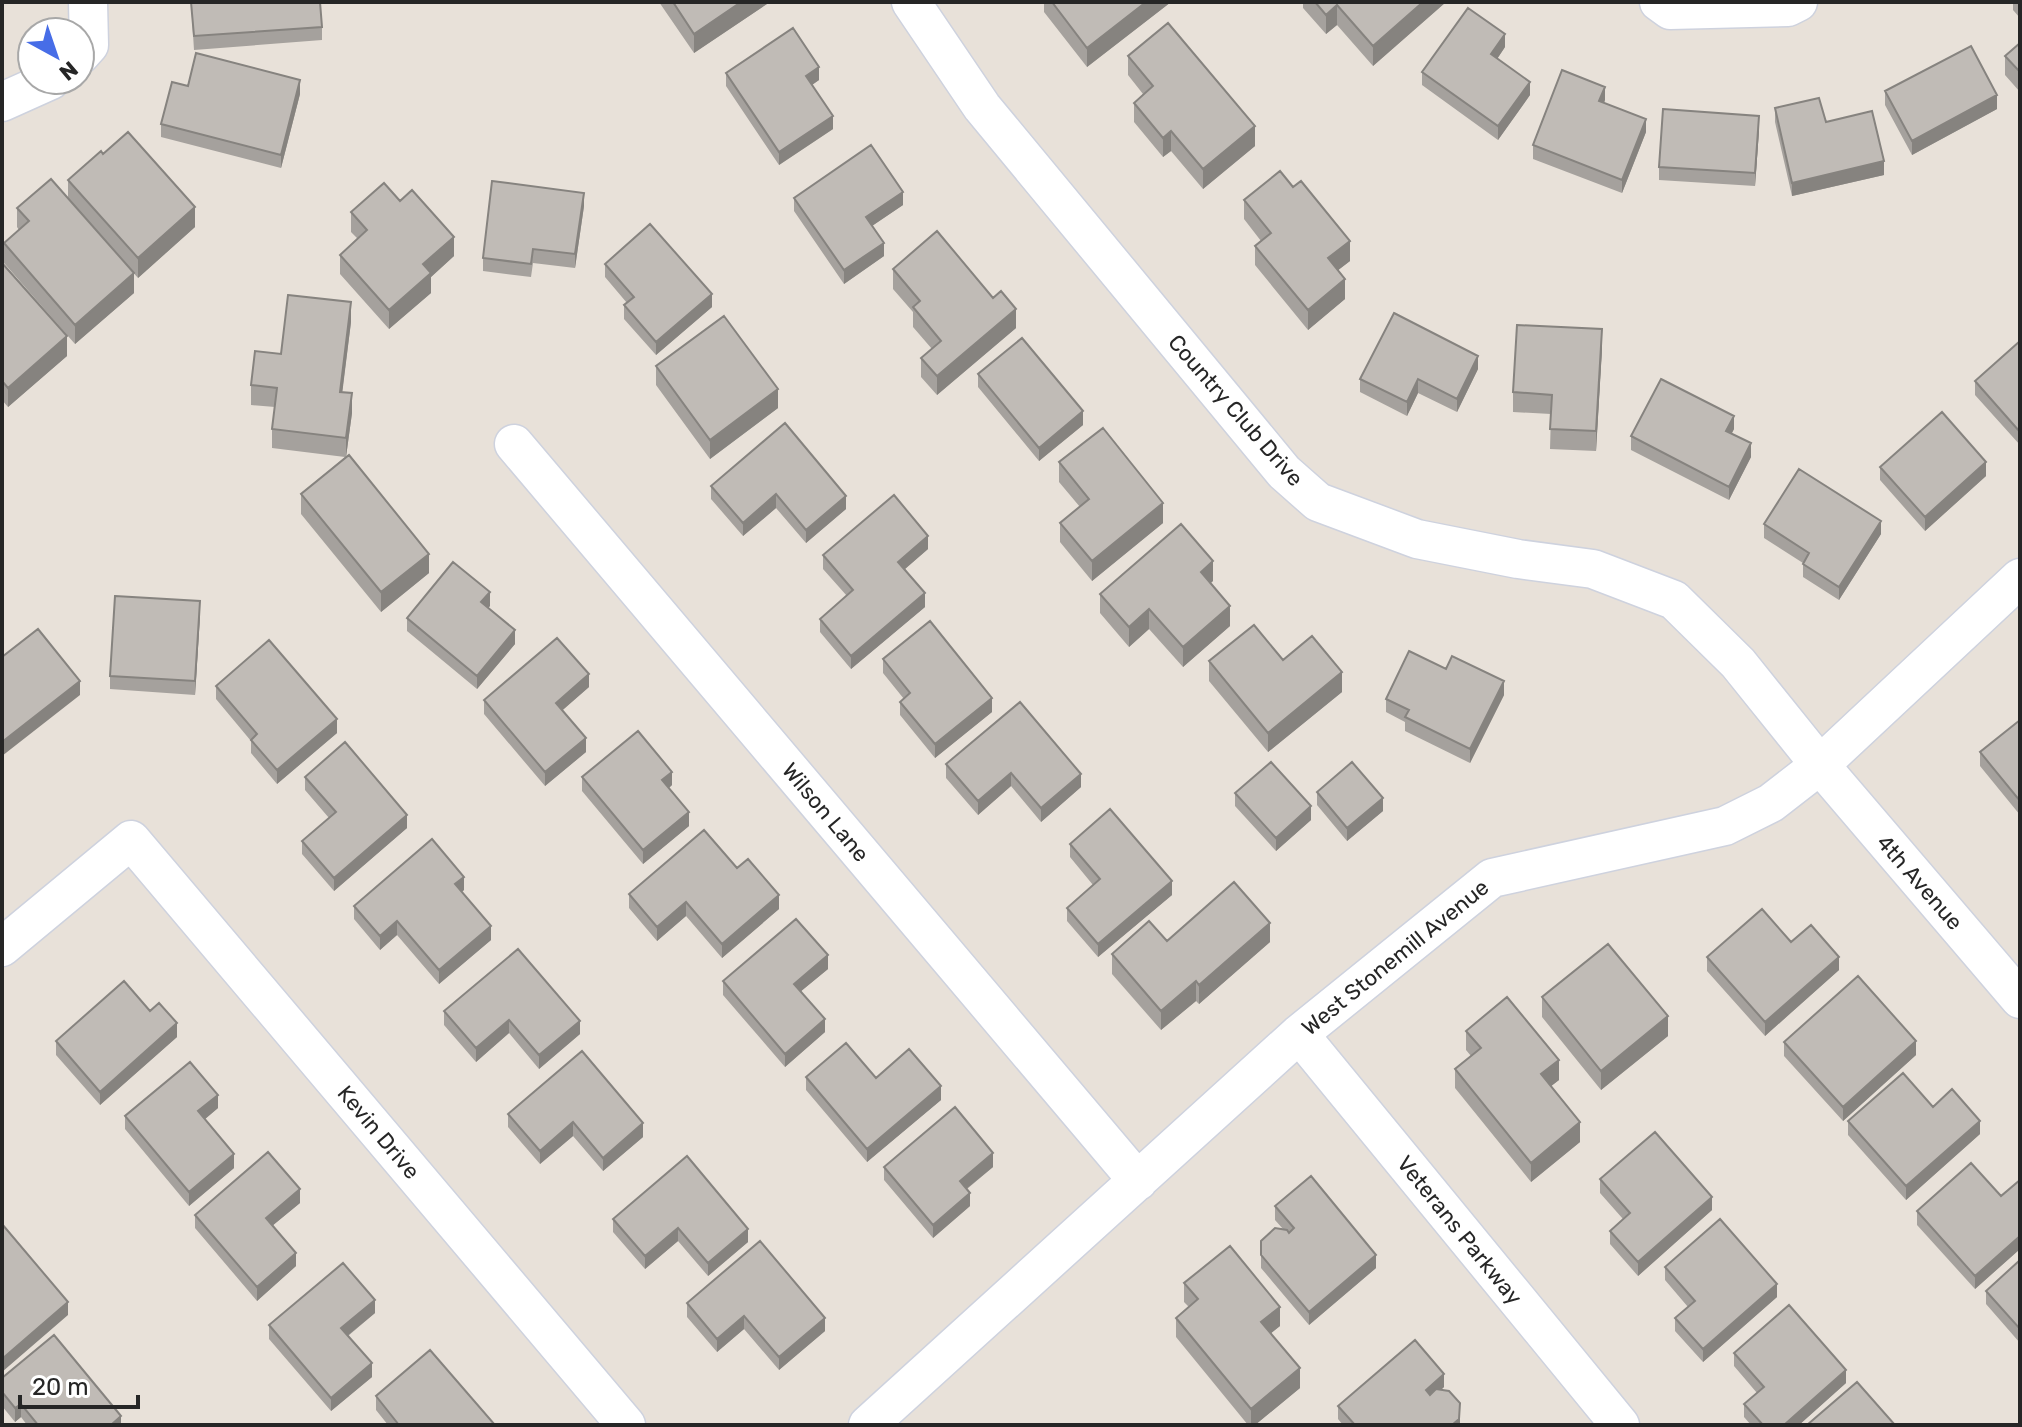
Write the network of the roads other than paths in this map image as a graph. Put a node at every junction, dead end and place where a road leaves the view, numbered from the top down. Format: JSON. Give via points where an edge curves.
{"nodes":[{"id":1,"x":911,"y":2,"type":"edge"},
{"id":2,"x":1659,"y":2,"type":"edge"},
{"id":3,"x":1798,"y":2,"type":"edge"},
{"id":4,"x":514,"y":444,"type":"dead end"},
{"id":5,"x":2020,"y":578,"type":"edge"},
{"id":6,"x":1820,"y":765,"type":"junction"},
{"id":7,"x":2,"y":947,"type":"edge"},
{"id":8,"x":2020,"y":999,"type":"edge"},
{"id":9,"x":1299,"y":1034,"type":"junction"},
{"id":10,"x":1138,"y":1181,"type":"junction"},
{"id":11,"x":626,"y":1425,"type":"edge"},
{"id":12,"x":868,"y":1425,"type":"edge"},
{"id":13,"x":1620,"y":1425,"type":"edge"}],
"edges":[{"from":1,"to":6,"type":"street","name":"Country Club Drive","via":[[982,107],[1284,472],[1318,502],[1417,539],[1593,569],[1674,600],[1738,663]]},
{"from":2,"to":3,"type":"street","via":[[1670,10],[1788,7]]},
{"from":4,"to":10,"type":"street","name":"Wilson Lane"},
{"from":5,"to":6,"type":"street","name":"West Stonemill Avenue"},
{"from":6,"to":8,"type":"street","name":"4th Avenue"},
{"from":6,"to":9,"type":"street","name":"West Stonemill Avenue","via":[[1771,803],[1725,826],[1492,878]]},
{"from":7,"to":11,"type":"street","name":"Kevin Drive","via":[[131,840]]},
{"from":9,"to":10,"type":"street","name":"West Stonemill Avenue"},
{"from":9,"to":13,"type":"street","name":"Veterans Parkway"},
{"from":10,"to":12,"type":"street","name":"West Stonemill Avenue"}]}
